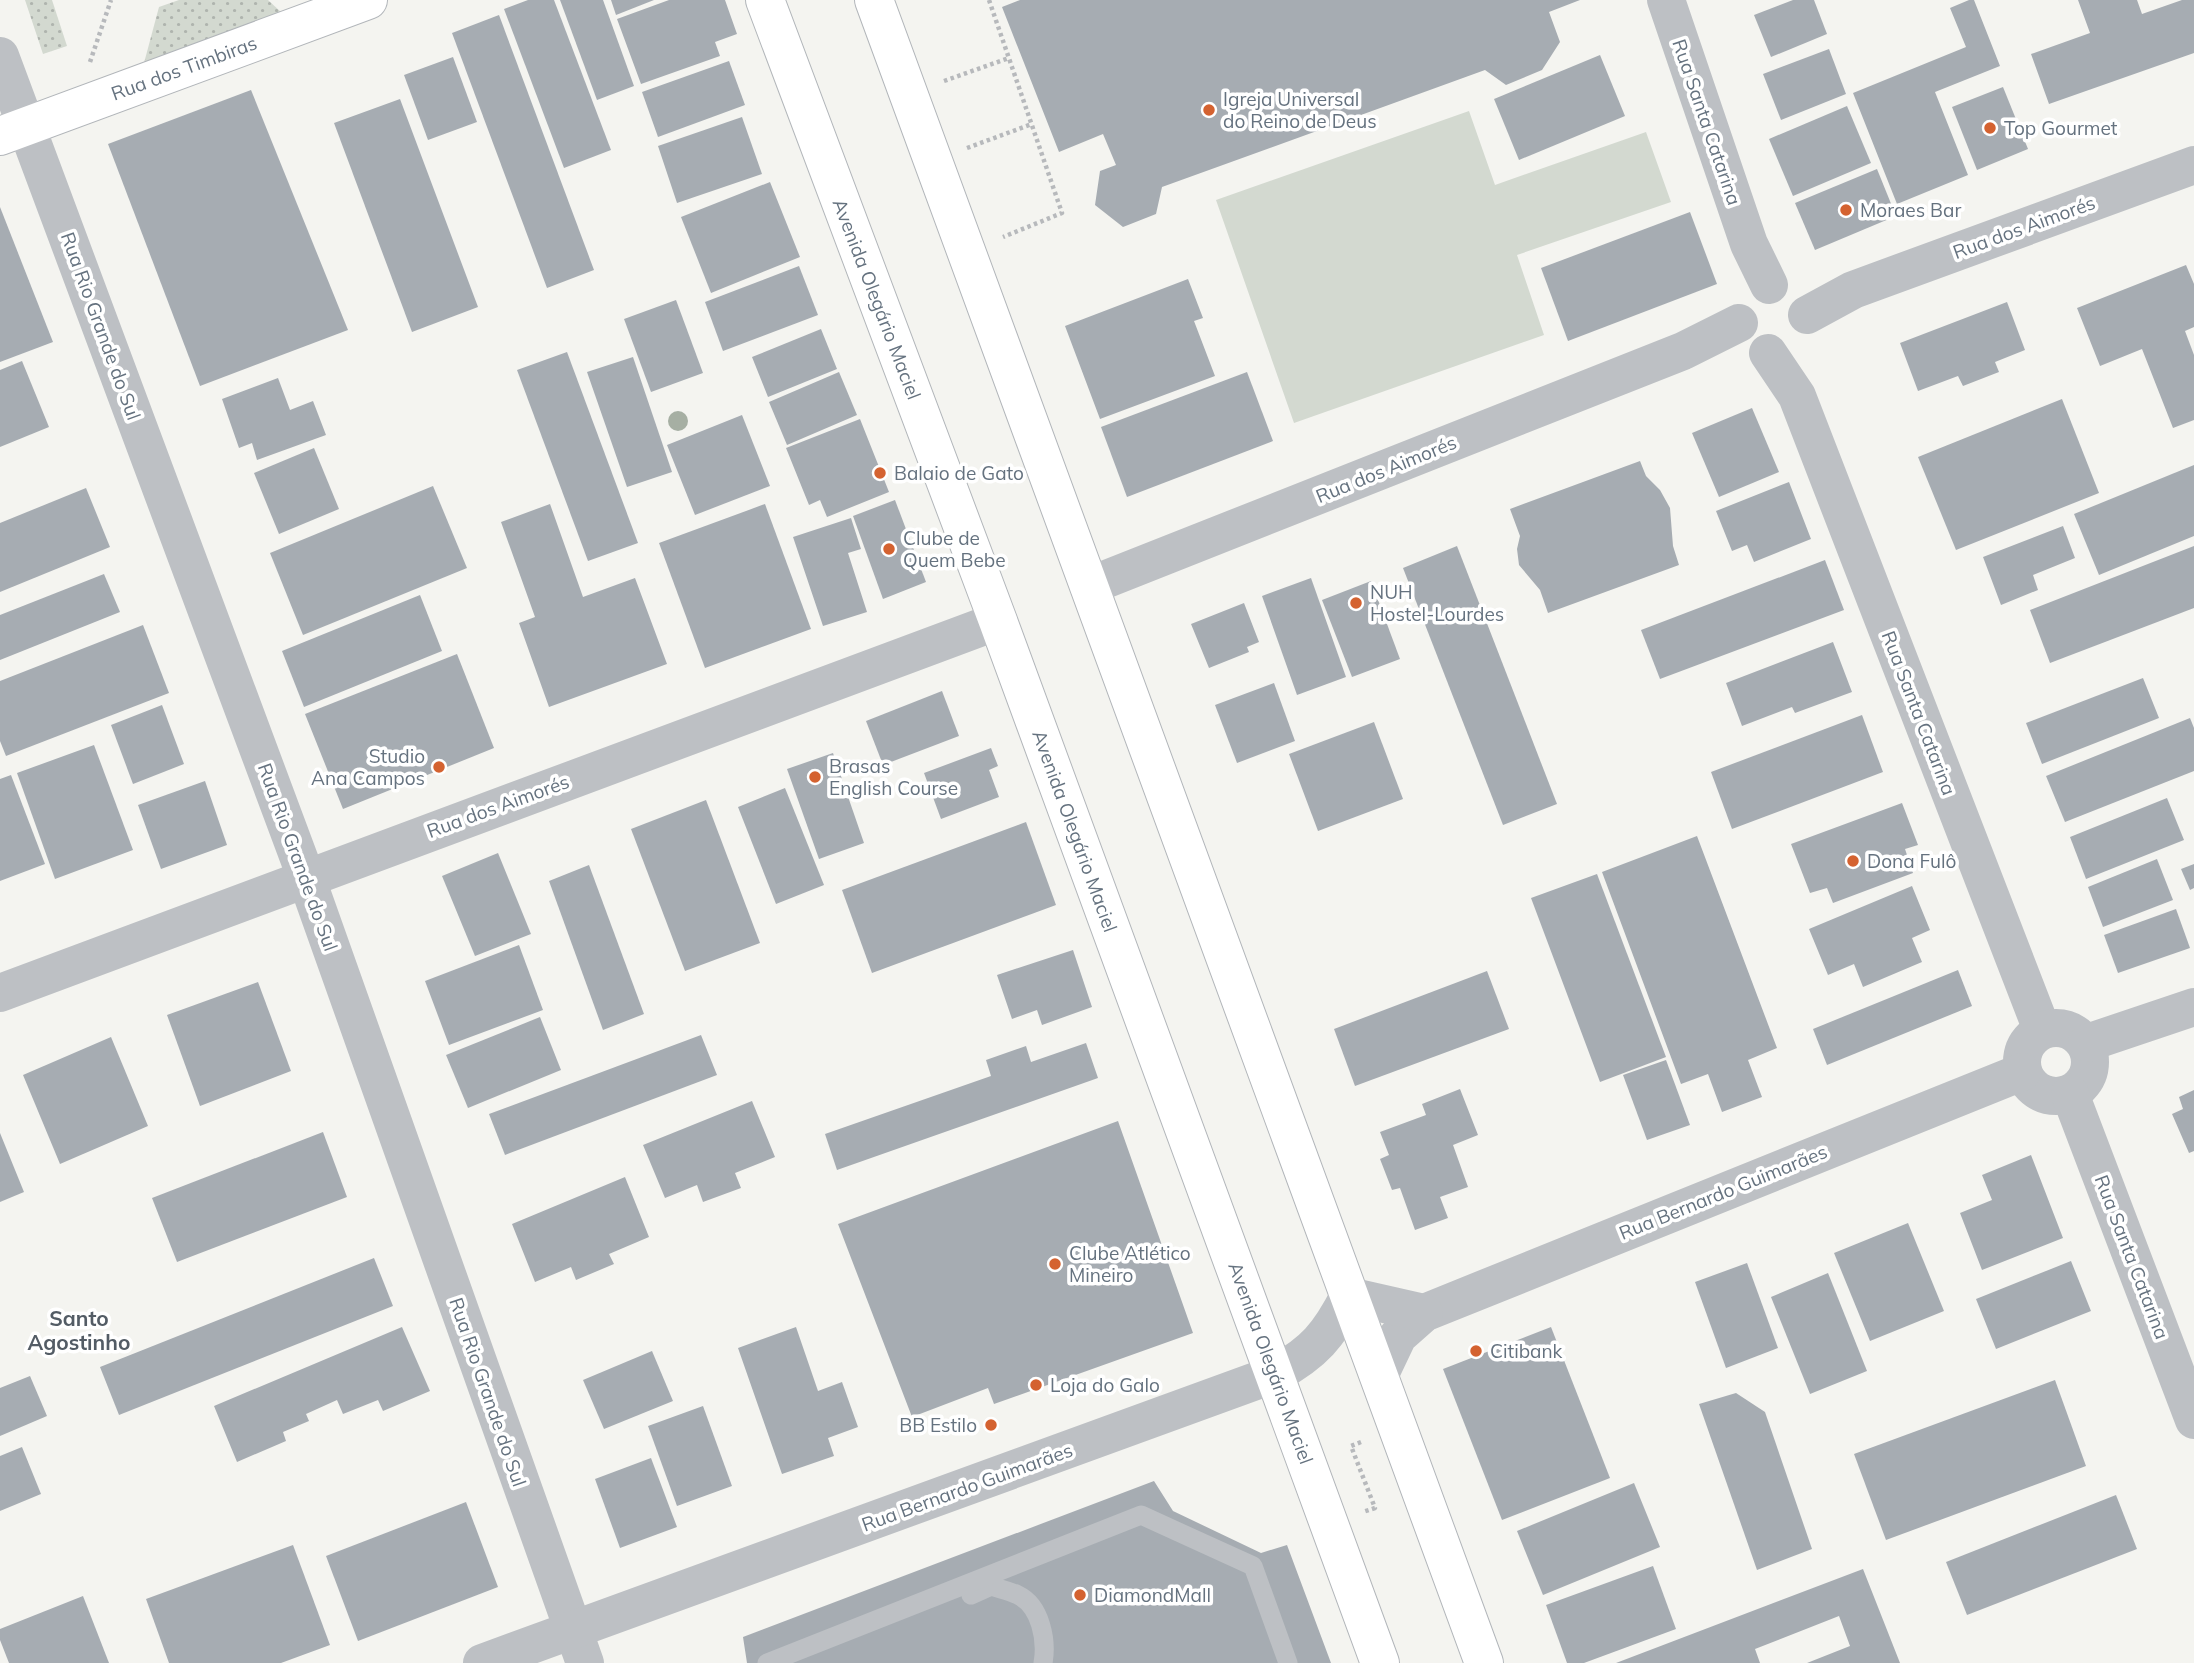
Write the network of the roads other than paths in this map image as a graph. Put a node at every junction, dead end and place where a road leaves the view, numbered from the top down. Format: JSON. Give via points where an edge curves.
{"nodes":[{"id":1,"x":368,"y":0,"type":"edge"},
{"id":2,"x":765,"y":0,"type":"edge"},
{"id":3,"x":874,"y":0,"type":"edge"},
{"id":4,"x":1666,"y":0,"type":"edge"},
{"id":5,"x":0,"y":56,"type":"edge"},
{"id":6,"x":14,"y":131,"type":"edge"},
{"id":7,"x":2194,"y":165,"type":"edge"},
{"id":8,"x":1772,"y":319,"type":"junction"},
{"id":9,"x":1089,"y":586,"type":"junction"},
{"id":10,"x":998,"y":621,"type":"junction"},
{"id":11,"x":306,"y":877,"type":"junction"},
{"id":12,"x":0,"y":993,"type":"edge"},
{"id":13,"x":2194,"y":1007,"type":"edge"},
{"id":14,"x":2042,"y":1030,"type":"junction"},
{"id":15,"x":2087,"y":1043,"type":"junction"},
{"id":16,"x":2022,"y":1072,"type":"junction"},
{"id":17,"x":2070,"y":1094,"type":"junction"},
{"id":18,"x":1349,"y":1296,"type":"junction"},
{"id":19,"x":1424,"y":1313,"type":"junction"},
{"id":20,"x":1275,"y":1374,"type":"junction"},
{"id":21,"x":1379,"y":1376,"type":"junction"},
{"id":22,"x":2194,"y":1420,"type":"edge"},
{"id":23,"x":578,"y":1646,"type":"edge"},
{"id":24,"x":482,"y":1663,"type":"edge"},
{"id":25,"x":767,"y":1663,"type":"edge"},
{"id":26,"x":801,"y":1663,"type":"edge"},
{"id":27,"x":1043,"y":1663,"type":"edge"},
{"id":28,"x":1288,"y":1663,"type":"edge"},
{"id":29,"x":1380,"y":1663,"type":"edge"},
{"id":30,"x":1485,"y":1663,"type":"edge"}],
"edges":[{"from":1,"to":6,"type":"main road","name":"Rua dos Timbiras"},
{"from":2,"to":10,"type":"main road","name":"Avenida Olegário Maciel"},
{"from":3,"to":9,"type":"main road"},
{"from":4,"to":8,"type":"street","name":"Rua Santa Catarina"},
{"from":5,"to":6,"type":"street","name":"Rua Rio Grande do Sul"},
{"from":6,"to":11,"type":"street","name":"Rua Rio Grande do Sul"},
{"from":7,"to":8,"type":"street","name":"Rua dos Aimorés"},
{"from":8,"to":9,"type":"street","name":"Rua dos Aimorés"},
{"from":8,"to":14,"type":"street","name":"Rua Santa Catarina","via":[[1797,396]]},
{"from":9,"to":18,"type":"main road"},
{"from":10,"to":11,"type":"street","name":"Rua dos Aimorés"},
{"from":10,"to":20,"type":"main road","name":"Avenida Olegário Maciel"},
{"from":11,"to":12,"type":"street","name":"Rua dos Aimorés"},
{"from":11,"to":23,"type":"street","name":"Rua Rio Grande do Sul"},
{"from":13,"to":15,"type":"street"},
{"from":14,"to":15,"type":"street","via":[[2071,1030]]},
{"from":14,"to":16,"type":"street","via":[[2022,1052]]},
{"from":15,"to":17,"type":"street","via":[[2092,1062],[2086,1081]]},
{"from":16,"to":17,"type":"street","via":[[2033,1088],[2051,1097]]},
{"from":16,"to":19,"type":"street","name":"Rua Bernardo Guimarães"},
{"from":17,"to":22,"type":"street","name":"Rua Santa Catarina"},
{"from":18,"to":19,"type":"street"},
{"from":18,"to":20,"type":"street","name":"Rua Bernardo Guimarães","via":[[1320,1345]]},
{"from":18,"to":21,"type":"main road"},
{"from":19,"to":21,"type":"street","name":"Rua Bernardo Guimarães","via":[[1398,1336]]},
{"from":20,"to":23,"type":"street","name":"Rua Bernardo Guimarães"},
{"from":20,"to":29,"type":"main road","name":"Avenida Olegário Maciel"},
{"from":21,"to":30,"type":"main road"},
{"from":23,"to":24,"type":"street","name":"Rua Bernardo Guimarães"},
{"from":25,"to":28,"type":"lane","via":[[1141,1514],[1253,1566]]},
{"from":26,"to":27,"type":"lane","via":[[991,1586],[1021,1596],[1038,1619],[1046,1644]]}]}
